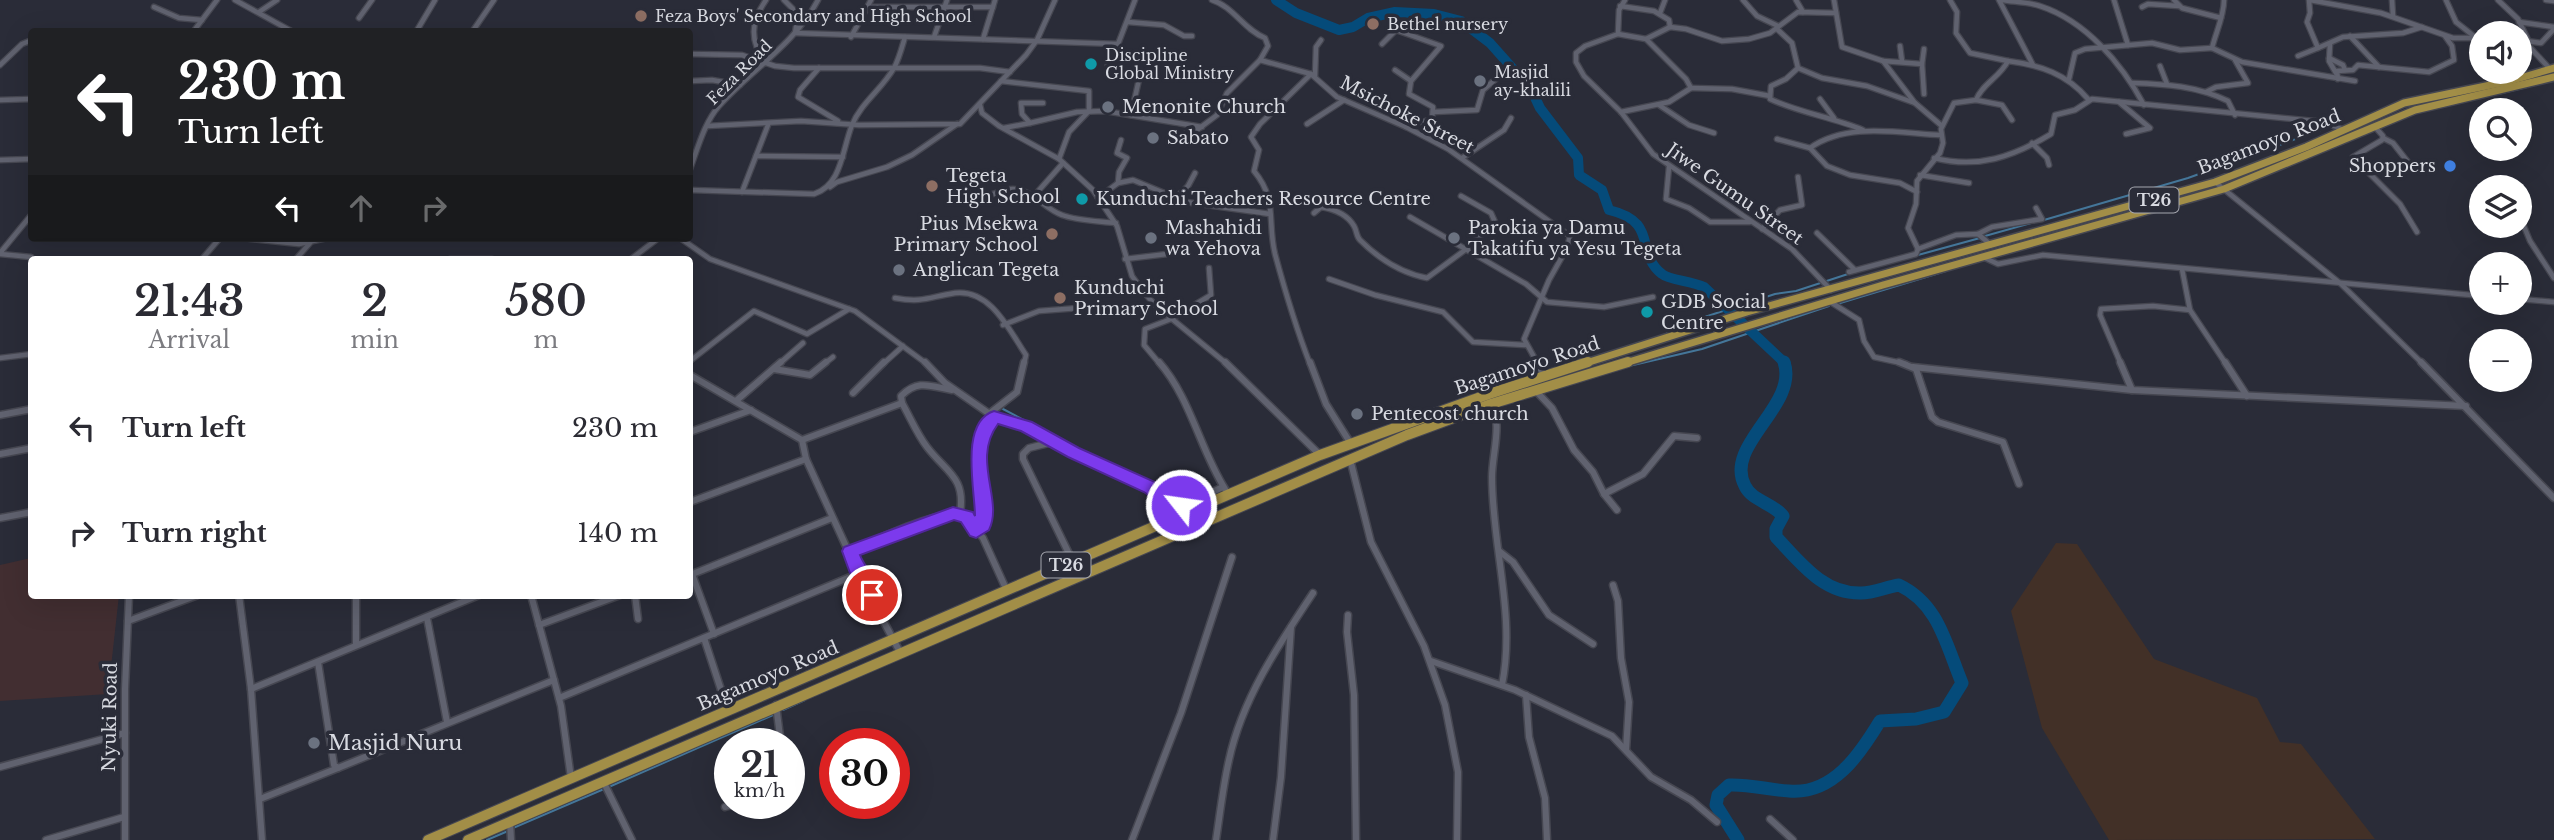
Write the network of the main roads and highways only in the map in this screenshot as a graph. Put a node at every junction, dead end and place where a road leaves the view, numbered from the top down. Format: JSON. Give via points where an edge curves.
{"nodes":[{"id":1,"x":2553,"y":71,"type":"edge"},
{"id":2,"x":1746,"y":312,"type":"joint"},
{"id":3,"x":1716,"y":321,"type":"joint"},
{"id":4,"x":1548,"y":381,"type":"junction"},
{"id":5,"x":428,"y":840,"type":"edge"},
{"id":6,"x":468,"y":840,"type":"edge"}],
"edges":[{"from":1,"to":2,"type":"highway","name":"Bagamoyo Road","number":"T26","via":[[2404,103],[2215,182]]},
{"from":1,"to":4,"type":"highway","name":"Bagamoyo Road","number":"T26","via":[[2436,104],[2224,189],[1728,334]]},
{"from":2,"to":3,"type":"highway","name":"Bagamoyo Road","number":"T26"},
{"from":3,"to":4,"type":"highway","name":"Bagamoyo Road","number":"T26"},
{"from":4,"to":5,"type":"highway","name":"Bagamoyo Road","number":"T26","via":[[1226,490],[1007,591]]},
{"from":4,"to":6,"type":"highway","name":"Bagamoyo Road","number":"T26","via":[[1535,390],[1350,459]]}]}
